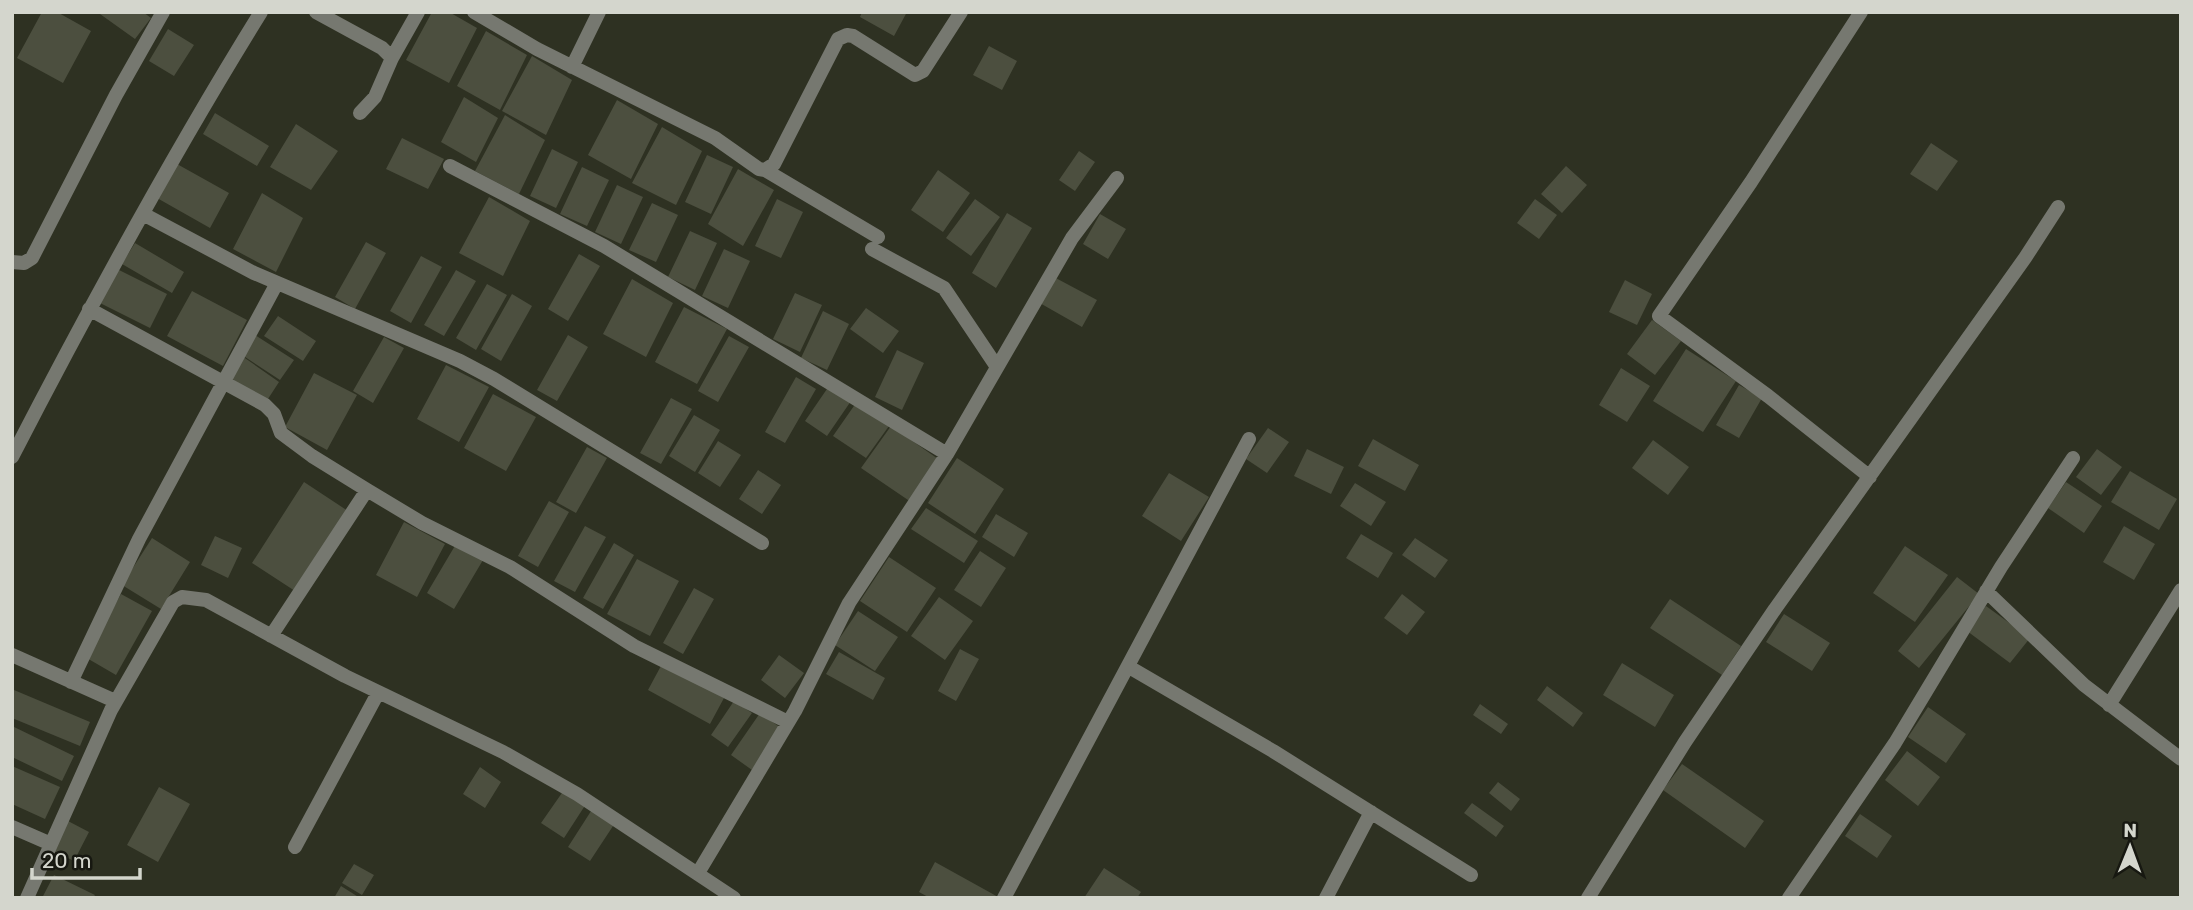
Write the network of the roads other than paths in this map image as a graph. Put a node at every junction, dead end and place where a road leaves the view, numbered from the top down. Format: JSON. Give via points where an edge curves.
{"nodes":[{"id":1,"x":163,"y":12,"type":"edge"},
{"id":2,"x":261,"y":12,"type":"edge"},
{"id":3,"x":316,"y":12,"type":"edge"},
{"id":4,"x":418,"y":12,"type":"edge"},
{"id":5,"x":474,"y":12,"type":"edge"},
{"id":6,"x":599,"y":12,"type":"edge"},
{"id":7,"x":961,"y":12,"type":"edge"},
{"id":8,"x":1861,"y":12,"type":"edge"},
{"id":9,"x":392,"y":58,"type":"junction"},
{"id":10,"x":572,"y":67,"type":"junction"},
{"id":11,"x":360,"y":113,"type":"dead end"},
{"id":12,"x":450,"y":166,"type":"dead end"},
{"id":13,"x":765,"y":170,"type":"junction"},
{"id":14,"x":1116,"y":178,"type":"dead end"},
{"id":15,"x":2058,"y":207,"type":"dead end"},
{"id":16,"x":143,"y":214,"type":"junction"},
{"id":17,"x":12,"y":262,"type":"edge"},
{"id":18,"x":277,"y":283,"type":"junction"},
{"id":19,"x":89,"y":309,"type":"junction"},
{"id":20,"x":997,"y":366,"type":"junction"},
{"id":21,"x":222,"y":381,"type":"junction"},
{"id":22,"x":1248,"y":439,"type":"dead end"},
{"id":23,"x":947,"y":454,"type":"junction"},
{"id":24,"x":12,"y":457,"type":"edge"},
{"id":25,"x":2073,"y":458,"type":"dead end"},
{"id":26,"x":1870,"y":477,"type":"junction"},
{"id":27,"x":367,"y":490,"type":"junction"},
{"id":28,"x":762,"y":543,"type":"dead end"},
{"id":29,"x":2181,"y":590,"type":"edge"},
{"id":30,"x":1986,"y":592,"type":"junction"},
{"id":31,"x":271,"y":636,"type":"junction"},
{"id":32,"x":12,"y":655,"type":"edge"},
{"id":33,"x":1129,"y":667,"type":"junction"},
{"id":34,"x":71,"y":682,"type":"junction"},
{"id":35,"x":378,"y":693,"type":"junction"},
{"id":36,"x":116,"y":701,"type":"junction"},
{"id":37,"x":2109,"y":705,"type":"junction"},
{"id":38,"x":788,"y":722,"type":"junction"},
{"id":39,"x":2181,"y":759,"type":"edge"},
{"id":40,"x":1371,"y":812,"type":"junction"},
{"id":41,"x":12,"y":827,"type":"edge"},
{"id":42,"x":51,"y":844,"type":"junction"},
{"id":43,"x":295,"y":847,"type":"dead end"},
{"id":44,"x":698,"y":873,"type":"junction"},
{"id":45,"x":1471,"y":875,"type":"dead end"},
{"id":46,"x":27,"y":898,"type":"edge"},
{"id":47,"x":734,"y":898,"type":"edge"},
{"id":48,"x":1004,"y":898,"type":"edge"},
{"id":49,"x":1325,"y":898,"type":"edge"},
{"id":50,"x":1588,"y":898,"type":"edge"},
{"id":51,"x":1789,"y":898,"type":"edge"}],
"edges":[{"from":1,"to":17,"type":"street","via":[[32,258]]},
{"from":2,"to":16,"type":"street"},
{"from":3,"to":9,"type":"street"},
{"from":4,"to":9,"type":"street"},
{"from":5,"to":10,"type":"street"},
{"from":6,"to":10,"type":"street"},
{"from":7,"to":13,"type":"street","via":[[920,74],[910,73],[853,36],[838,39],[774,164]]},
{"from":8,"to":26,"type":"street","via":[[1659,316]]},
{"from":9,"to":11,"type":"street","via":[[374,97]]},
{"from":10,"to":13,"type":"street","via":[[715,138]]},
{"from":12,"to":23,"type":"street","via":[[604,246]]},
{"from":13,"to":20,"type":"street","via":[[944,288]]},
{"from":14,"to":20,"type":"street","via":[[1072,238]]},
{"from":15,"to":26,"type":"street"},
{"from":16,"to":18,"type":"street"},
{"from":16,"to":19,"type":"street"},
{"from":18,"to":21,"type":"street"},
{"from":18,"to":28,"type":"street","via":[[494,379]]},
{"from":19,"to":21,"type":"street"},
{"from":19,"to":24,"type":"street"},
{"from":20,"to":23,"type":"street"},
{"from":21,"to":27,"type":"street","via":[[265,405],[281,433]]},
{"from":21,"to":34,"type":"street"},
{"from":22,"to":33,"type":"street"},
{"from":23,"to":38,"type":"street","via":[[849,603]]},
{"from":25,"to":30,"type":"street"},
{"from":26,"to":50,"type":"street","via":[[1685,742]]},
{"from":27,"to":31,"type":"street"},
{"from":27,"to":38,"type":"street","via":[[510,567],[634,646]]},
{"from":29,"to":37,"type":"street"},
{"from":30,"to":37,"type":"street"},
{"from":30,"to":51,"type":"street","via":[[1895,743]]},
{"from":31,"to":35,"type":"street"},
{"from":31,"to":36,"type":"street","via":[[206,600],[183,597],[173,602]]},
{"from":32,"to":34,"type":"street"},
{"from":33,"to":40,"type":"street"},
{"from":33,"to":48,"type":"street"},
{"from":34,"to":36,"type":"street"},
{"from":35,"to":43,"type":"street"},
{"from":35,"to":44,"type":"street","via":[[503,752],[578,794]]},
{"from":36,"to":42,"type":"street"},
{"from":37,"to":39,"type":"street"},
{"from":38,"to":44,"type":"street"},
{"from":40,"to":45,"type":"street"},
{"from":40,"to":49,"type":"street"},
{"from":41,"to":42,"type":"street"},
{"from":42,"to":46,"type":"street"},
{"from":44,"to":47,"type":"street"}]}
